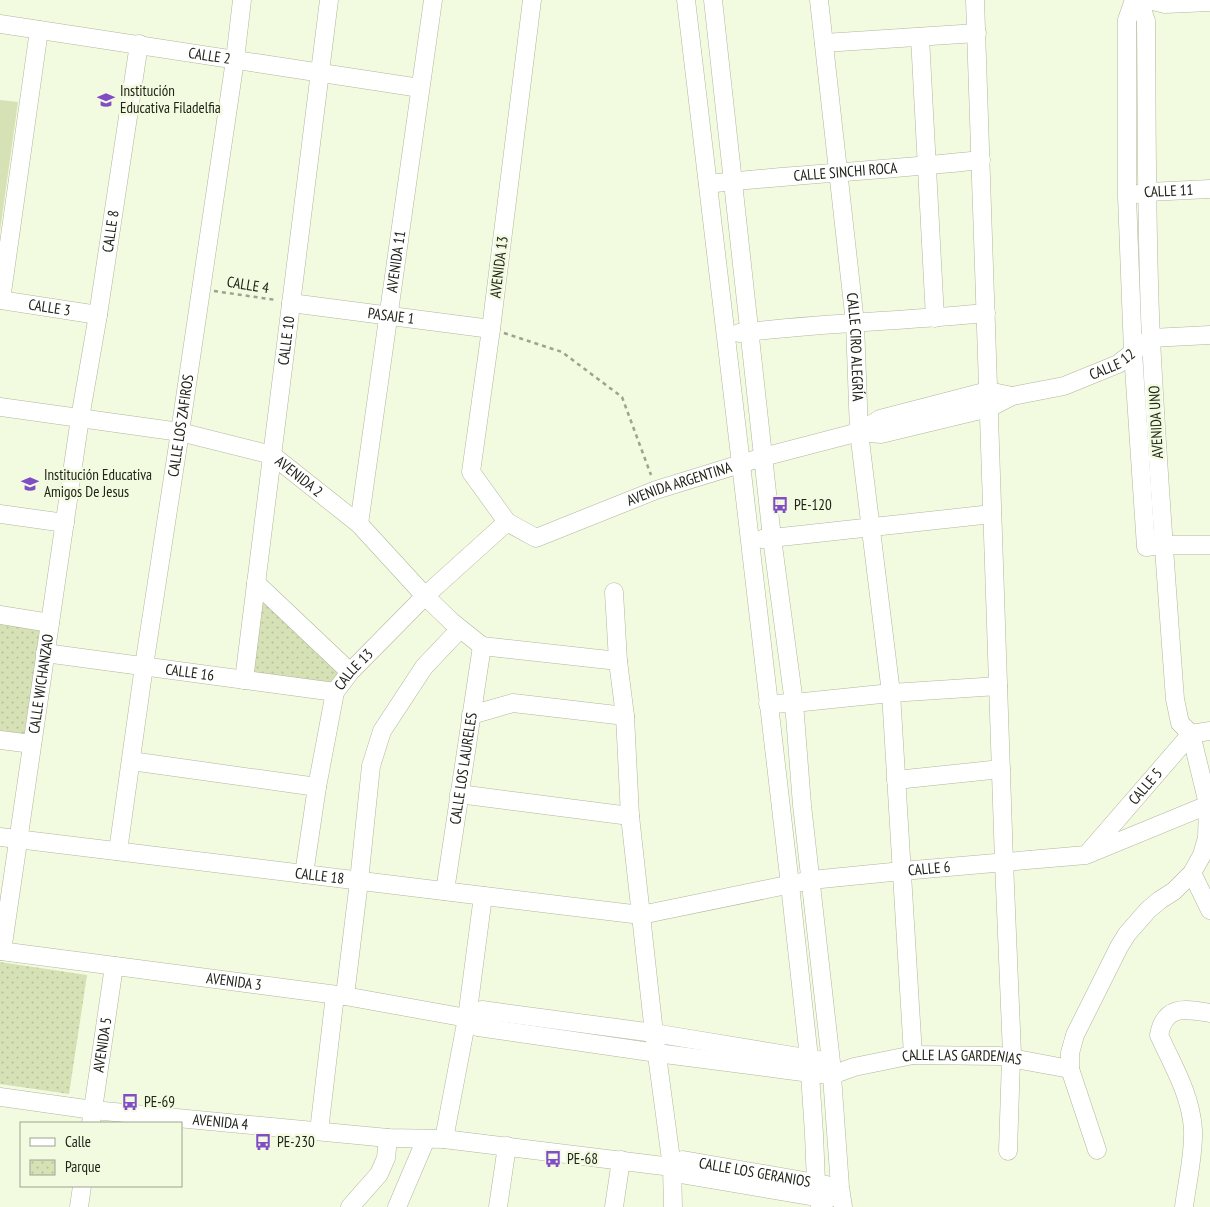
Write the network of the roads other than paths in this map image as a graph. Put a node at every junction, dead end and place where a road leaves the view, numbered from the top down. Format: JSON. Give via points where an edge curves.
{"nodes":[{"id":1,"x":242,"y":0,"type":"edge"},
{"id":2,"x":329,"y":0,"type":"edge"},
{"id":3,"x":433,"y":0,"type":"edge"},
{"id":4,"x":532,"y":0,"type":"edge"},
{"id":5,"x":686,"y":0,"type":"edge"},
{"id":6,"x":713,"y":0,"type":"edge"},
{"id":7,"x":819,"y":0,"type":"edge"},
{"id":8,"x":976,"y":0,"type":"edge"},
{"id":9,"x":1134,"y":0,"type":"edge"},
{"id":10,"x":1139,"y":0,"type":"edge"},
{"id":11,"x":1148,"y":0,"type":"edge"},
{"id":12,"x":1210,"y":2,"type":"edge"},
{"id":13,"x":0,"y":24,"type":"edge"},
{"id":14,"x":39,"y":30,"type":"junction"},
{"id":15,"x":977,"y":33,"type":"junction"},
{"id":16,"x":920,"y":37,"type":"junction"},
{"id":17,"x":138,"y":44,"type":"junction"},
{"id":18,"x":824,"y":44,"type":"junction"},
{"id":19,"x":235,"y":60,"type":"junction"},
{"id":20,"x":320,"y":72,"type":"junction"},
{"id":21,"x":420,"y":88,"type":"junction"},
{"id":22,"x":981,"y":160,"type":"junction"},
{"id":23,"x":927,"y":166,"type":"junction"},
{"id":24,"x":838,"y":172,"type":"junction"},
{"id":25,"x":733,"y":181,"type":"junction"},
{"id":26,"x":708,"y":184,"type":"junction"},
{"id":27,"x":1210,"y":189,"type":"edge"},
{"id":28,"x":1148,"y":192,"type":"junction"},
{"id":29,"x":1128,"y":196,"type":"junction"},
{"id":30,"x":0,"y":300,"type":"edge"},
{"id":31,"x":291,"y":303,"type":"junction"},
{"id":32,"x":986,"y":313,"type":"junction"},
{"id":33,"x":98,"y":315,"type":"junction"},
{"id":34,"x":388,"y":316,"type":"junction"},
{"id":35,"x":935,"y":318,"type":"junction"},
{"id":36,"x":855,"y":323,"type":"junction"},
{"id":37,"x":491,"y":329,"type":"junction"},
{"id":38,"x":750,"y":331,"type":"junction"},
{"id":39,"x":726,"y":334,"type":"junction"},
{"id":40,"x":1210,"y":335,"type":"edge"},
{"id":41,"x":1151,"y":338,"type":"junction"},
{"id":42,"x":1133,"y":352,"type":"junction"},
{"id":43,"x":989,"y":399,"type":"junction"},
{"id":44,"x":0,"y":407,"type":"edge"},
{"id":45,"x":80,"y":418,"type":"junction"},
{"id":46,"x":180,"y":432,"type":"junction"},
{"id":47,"x":859,"y":432,"type":"junction"},
{"id":48,"x":272,"y":455,"type":"junction"},
{"id":49,"x":763,"y":457,"type":"junction"},
{"id":50,"x":741,"y":464,"type":"junction"},
{"id":51,"x":0,"y":514,"type":"edge"},
{"id":52,"x":992,"y":514,"type":"junction"},
{"id":53,"x":65,"y":522,"type":"junction"},
{"id":54,"x":507,"y":522,"type":"junction"},
{"id":55,"x":359,"y":524,"type":"junction"},
{"id":56,"x":871,"y":527,"type":"junction"},
{"id":57,"x":772,"y":538,"type":"junction"},
{"id":58,"x":749,"y":540,"type":"junction"},
{"id":59,"x":1210,"y":544,"type":"edge"},
{"id":60,"x":1163,"y":545,"type":"junction"},
{"id":61,"x":256,"y":583,"type":"junction"},
{"id":62,"x":614,"y":592,"type":"dead end"},
{"id":63,"x":425,"y":596,"type":"junction"},
{"id":64,"x":0,"y":615,"type":"edge"},
{"id":65,"x":50,"y":623,"type":"junction"},
{"id":66,"x":460,"y":629,"type":"junction"},
{"id":67,"x":482,"y":646,"type":"junction"},
{"id":68,"x":46,"y":653,"type":"junction"},
{"id":69,"x":618,"y":660,"type":"junction"},
{"id":70,"x":144,"y":666,"type":"junction"},
{"id":71,"x":350,"y":672,"type":"junction"},
{"id":72,"x":244,"y":680,"type":"junction"},
{"id":73,"x":998,"y":686,"type":"junction"},
{"id":74,"x":335,"y":692,"type":"junction"},
{"id":75,"x":891,"y":693,"type":"junction"},
{"id":76,"x":794,"y":703,"type":"junction"},
{"id":77,"x":768,"y":704,"type":"junction"},
{"id":78,"x":471,"y":715,"type":"junction"},
{"id":79,"x":625,"y":716,"type":"junction"},
{"id":80,"x":1210,"y":731,"type":"edge"},
{"id":81,"x":1191,"y":734,"type":"junction"},
{"id":82,"x":0,"y":740,"type":"edge"},
{"id":83,"x":32,"y":744,"type":"junction"},
{"id":84,"x":131,"y":762,"type":"junction"},
{"id":85,"x":1001,"y":769,"type":"junction"},
{"id":86,"x":896,"y":780,"type":"junction"},
{"id":87,"x":317,"y":786,"type":"junction"},
{"id":88,"x":459,"y":794,"type":"junction"},
{"id":89,"x":1209,"y":804,"type":"edge"},
{"id":90,"x":630,"y":816,"type":"junction"},
{"id":91,"x":0,"y":837,"type":"edge"},
{"id":92,"x":18,"y":840,"type":"junction"},
{"id":93,"x":118,"y":852,"type":"junction"},
{"id":94,"x":1086,"y":855,"type":"junction"},
{"id":95,"x":1004,"y":862,"type":"junction"},
{"id":96,"x":902,"y":871,"type":"junction"},
{"id":97,"x":1192,"y":872,"type":"junction"},
{"id":98,"x":304,"y":874,"type":"junction"},
{"id":99,"x":810,"y":880,"type":"junction"},
{"id":100,"x":359,"y":881,"type":"junction"},
{"id":101,"x":790,"y":885,"type":"junction"},
{"id":102,"x":445,"y":891,"type":"junction"},
{"id":103,"x":483,"y":896,"type":"junction"},
{"id":104,"x":1210,"y":910,"type":"edge"},
{"id":105,"x":641,"y":915,"type":"junction"},
{"id":106,"x":1,"y":951,"type":"edge"},
{"id":107,"x":114,"y":966,"type":"junction"},
{"id":108,"x":340,"y":996,"type":"junction"},
{"id":109,"x":1210,"y":1013,"type":"edge"},
{"id":110,"x":467,"y":1018,"type":"junction"},
{"id":111,"x":654,"y":1034,"type":"junction"},
{"id":112,"x":657,"y":1053,"type":"junction"},
{"id":113,"x":913,"y":1055,"type":"junction"},
{"id":114,"x":1011,"y":1059,"type":"junction"},
{"id":115,"x":809,"y":1066,"type":"junction"},
{"id":116,"x":831,"y":1068,"type":"junction"},
{"id":117,"x":1070,"y":1069,"type":"junction"},
{"id":118,"x":0,"y":1097,"type":"edge"},
{"id":119,"x":92,"y":1116,"type":"edge"},
{"id":120,"x":318,"y":1131,"type":"junction"},
{"id":121,"x":388,"y":1138,"type":"junction"},
{"id":122,"x":435,"y":1139,"type":"junction"},
{"id":123,"x":507,"y":1146,"type":"junction"},
{"id":124,"x":1096,"y":1150,"type":"dead end"},
{"id":125,"x":1008,"y":1151,"type":"dead end"},
{"id":126,"x":621,"y":1160,"type":"junction"},
{"id":127,"x":672,"y":1167,"type":"junction"},
{"id":128,"x":82,"y":1187,"type":"edge"},
{"id":129,"x":818,"y":1196,"type":"edge"},
{"id":130,"x":842,"y":1199,"type":"edge"},
{"id":131,"x":79,"y":1207,"type":"edge"},
{"id":132,"x":350,"y":1207,"type":"edge"},
{"id":133,"x":397,"y":1207,"type":"edge"},
{"id":134,"x":498,"y":1207,"type":"edge"},
{"id":135,"x":614,"y":1207,"type":"edge"},
{"id":136,"x":673,"y":1207,"type":"edge"},
{"id":137,"x":1184,"y":1207,"type":"edge"}],
"edges":[{"from":1,"to":19,"type":"street","name":"CALLE LOS ZAFIROS"},
{"from":2,"to":20,"type":"street","name":"CALLE 10"},
{"from":3,"to":21,"type":"street","name":"AVENIDA 11"},
{"from":4,"to":37,"type":"street","name":"AVENIDA 13"},
{"from":5,"to":26,"type":"street"},
{"from":6,"to":25,"type":"street"},
{"from":7,"to":18,"type":"street","name":"CALLE CIRO ALEGRÍA"},
{"from":8,"to":15,"type":"street"},
{"from":9,"to":29,"type":"street","name":"AVENIDA UNO","via":[[1127,20]]},
{"from":10,"to":28,"type":"street","name":"AVENIDA UNO","via":[[1146,21]]},
{"from":11,"to":12,"type":"street","via":[[1165,4]]},
{"from":13,"to":14,"type":"street","name":"CALLE 2"},
{"from":14,"to":17,"type":"street","name":"CALLE 2"},
{"from":14,"to":30,"type":"street"},
{"from":15,"to":16,"type":"street"},
{"from":15,"to":22,"type":"street"},
{"from":16,"to":18,"type":"street"},
{"from":16,"to":23,"type":"street"},
{"from":17,"to":19,"type":"street","name":"CALLE 2"},
{"from":17,"to":33,"type":"street","name":"CALLE 8"},
{"from":18,"to":24,"type":"street","name":"CALLE CIRO ALEGRÍA"},
{"from":19,"to":20,"type":"street","name":"CALLE 2"},
{"from":19,"to":46,"type":"street","name":"CALLE LOS ZAFIROS"},
{"from":20,"to":21,"type":"street","name":"CALLE 2"},
{"from":20,"to":31,"type":"street","name":"CALLE 10"},
{"from":21,"to":34,"type":"street","name":"AVENIDA 11"},
{"from":22,"to":23,"type":"street","name":"CALLE SINCHI ROCA"},
{"from":22,"to":32,"type":"street"},
{"from":23,"to":24,"type":"street","name":"CALLE SINCHI ROCA"},
{"from":23,"to":35,"type":"street"},
{"from":24,"to":25,"type":"street","name":"CALLE SINCHI ROCA"},
{"from":24,"to":36,"type":"street","name":"CALLE CIRO ALEGRÍA"},
{"from":25,"to":26,"type":"street","name":"CALLE SINCHI ROCA"},
{"from":25,"to":38,"type":"street"},
{"from":26,"to":39,"type":"street"},
{"from":27,"to":28,"type":"street","name":"CALLE 11"},
{"from":28,"to":29,"type":"street","name":"CALLE 11"},
{"from":28,"to":41,"type":"street","name":"AVENIDA UNO"},
{"from":29,"to":42,"type":"street","name":"AVENIDA UNO"},
{"from":30,"to":33,"type":"street","name":"CALLE 3"},
{"from":31,"to":34,"type":"street","name":"PASAJE 1"},
{"from":31,"to":48,"type":"street","name":"CALLE 10"},
{"from":32,"to":35,"type":"street"},
{"from":32,"to":43,"type":"street"},
{"from":33,"to":45,"type":"street","name":"CALLE 8"},
{"from":34,"to":37,"type":"street","name":"PASAJE 1"},
{"from":34,"to":55,"type":"street","name":"AVENIDA 11"},
{"from":35,"to":36,"type":"street"},
{"from":36,"to":38,"type":"street"},
{"from":36,"to":47,"type":"street","name":"CALLE CIRO ALEGRÍA"},
{"from":37,"to":54,"type":"street","name":"AVENIDA 13","via":[[471,472]]},
{"from":38,"to":39,"type":"street"},
{"from":38,"to":49,"type":"street"},
{"from":39,"to":50,"type":"street"},
{"from":40,"to":41,"type":"street","name":"CALLE 12"},
{"from":41,"to":42,"type":"street","name":"CALLE 12"},
{"from":41,"to":60,"type":"street","name":"AVENIDA UNO"},
{"from":42,"to":43,"type":"street","name":"CALLE 12","via":[[1118,364],[1064,386]]},
{"from":42,"to":60,"type":"street","name":"AVENIDA UNO","via":[[1146,547]]},
{"from":43,"to":47,"type":"street","name":"AVENIDA ARGENTINA","via":[[880,419]]},
{"from":43,"to":52,"type":"street"},
{"from":44,"to":45,"type":"street","name":"AVENIDA 2"},
{"from":45,"to":46,"type":"street","name":"AVENIDA 2"},
{"from":45,"to":53,"type":"street","name":"CALLE WICHANZAO"},
{"from":46,"to":48,"type":"street","name":"AVENIDA 2"},
{"from":46,"to":70,"type":"street","name":"CALLE LOS ZAFIROS"},
{"from":47,"to":49,"type":"street","name":"AVENIDA ARGENTINA"},
{"from":47,"to":56,"type":"street","name":"CALLE CIRO ALEGRÍA"},
{"from":48,"to":55,"type":"street","name":"AVENIDA 2"},
{"from":48,"to":61,"type":"street","name":"CALLE 10"},
{"from":49,"to":50,"type":"street","name":"AVENIDA ARGENTINA"},
{"from":49,"to":57,"type":"street"},
{"from":50,"to":54,"type":"street","name":"AVENIDA ARGENTINA","via":[[656,490],[536,538]]},
{"from":50,"to":58,"type":"street"},
{"from":51,"to":53,"type":"street"},
{"from":52,"to":56,"type":"street"},
{"from":52,"to":73,"type":"street"},
{"from":53,"to":65,"type":"street","name":"CALLE WICHANZAO"},
{"from":54,"to":63,"type":"street","name":"CALLE 13"},
{"from":55,"to":63,"type":"street","name":"AVENIDA 2"},
{"from":56,"to":57,"type":"street"},
{"from":56,"to":75,"type":"street","name":"CALLE CIRO ALEGRÍA"},
{"from":57,"to":58,"type":"street"},
{"from":57,"to":76,"type":"street"},
{"from":58,"to":77,"type":"street"},
{"from":59,"to":60,"type":"street"},
{"from":60,"to":81,"type":"street","name":"AVENIDA UNO","via":[[1175,699],[1180,723]]},
{"from":61,"to":71,"type":"street"},
{"from":61,"to":72,"type":"street","name":"CALLE 10"},
{"from":62,"to":69,"type":"street"},
{"from":63,"to":66,"type":"street","name":"AVENIDA 2"},
{"from":63,"to":71,"type":"street","name":"CALLE 13"},
{"from":64,"to":65,"type":"street"},
{"from":65,"to":68,"type":"street","name":"CALLE WICHANZAO"},
{"from":66,"to":67,"type":"street","name":"AVENIDA 2"},
{"from":66,"to":100,"type":"street","via":[[424,667],[382,732],[371,766]]},
{"from":67,"to":69,"type":"street"},
{"from":67,"to":78,"type":"street","name":"CALLE LOS LAURELES"},
{"from":68,"to":70,"type":"street","name":"CALLE 16"},
{"from":68,"to":83,"type":"street","name":"CALLE WICHANZAO"},
{"from":69,"to":79,"type":"street"},
{"from":70,"to":72,"type":"street","name":"CALLE 16"},
{"from":70,"to":84,"type":"street","name":"CALLE LOS ZAFIROS"},
{"from":71,"to":74,"type":"street","name":"CALLE 13"},
{"from":72,"to":74,"type":"street","name":"CALLE 16"},
{"from":73,"to":75,"type":"street"},
{"from":73,"to":85,"type":"street"},
{"from":74,"to":87,"type":"street","name":"CALLE 13"},
{"from":75,"to":76,"type":"street"},
{"from":75,"to":86,"type":"street","name":"CALLE CIRO ALEGRÍA"},
{"from":76,"to":77,"type":"street"},
{"from":76,"to":99,"type":"street"},
{"from":77,"to":101,"type":"street"},
{"from":78,"to":79,"type":"street","via":[[512,703]]},
{"from":78,"to":88,"type":"street","name":"CALLE LOS LAURELES"},
{"from":79,"to":90,"type":"street"},
{"from":80,"to":81,"type":"street"},
{"from":81,"to":89,"type":"street","name":"AVENIDA UNO"},
{"from":81,"to":94,"type":"street","name":"CALLE 5"},
{"from":82,"to":83,"type":"street"},
{"from":83,"to":92,"type":"street","name":"CALLE WICHANZAO"},
{"from":84,"to":87,"type":"street"},
{"from":84,"to":93,"type":"street","name":"CALLE LOS ZAFIROS"},
{"from":85,"to":86,"type":"street"},
{"from":85,"to":95,"type":"street"},
{"from":86,"to":96,"type":"street","name":"CALLE CIRO ALEGRÍA"},
{"from":87,"to":98,"type":"street","name":"CALLE 13"},
{"from":88,"to":90,"type":"street"},
{"from":88,"to":102,"type":"street","name":"CALLE LOS LAURELES"},
{"from":89,"to":94,"type":"street","name":"CALLE 6"},
{"from":89,"to":97,"type":"street","name":"AVENIDA UNO","via":[[1207,838]]},
{"from":90,"to":105,"type":"street"},
{"from":91,"to":92,"type":"street","name":"CALLE 18"},
{"from":92,"to":93,"type":"street","name":"CALLE 18"},
{"from":92,"to":106,"type":"street","name":"CALLE WICHANZAO"},
{"from":93,"to":98,"type":"street","name":"CALLE 18"},
{"from":94,"to":95,"type":"street","name":"CALLE 6"},
{"from":95,"to":96,"type":"street","name":"CALLE 6"},
{"from":95,"to":114,"type":"street"},
{"from":96,"to":99,"type":"street","name":"CALLE 6"},
{"from":96,"to":113,"type":"street","name":"CALLE CIRO ALEGRÍA"},
{"from":97,"to":104,"type":"street"},
{"from":97,"to":117,"type":"street","name":"AVENIDA UNO","via":[[1174,891],[1148,910],[1127,934],[1075,1034]]},
{"from":98,"to":100,"type":"street","name":"CALLE 18"},
{"from":99,"to":101,"type":"street","name":"CALLE 6"},
{"from":99,"to":116,"type":"street"},
{"from":100,"to":102,"type":"street","name":"CALLE 18"},
{"from":100,"to":108,"type":"street"},
{"from":101,"to":105,"type":"street","name":"CALLE 6"},
{"from":101,"to":115,"type":"street"},
{"from":102,"to":103,"type":"street","name":"CALLE 18"},
{"from":103,"to":105,"type":"street","name":"CALLE 18"},
{"from":103,"to":110,"type":"street"},
{"from":105,"to":111,"type":"street"},
{"from":106,"to":107,"type":"street","name":"AVENIDA 3"},
{"from":107,"to":108,"type":"street","name":"AVENIDA 3"},
{"from":107,"to":119,"type":"street","name":"AVENIDA 5"},
{"from":108,"to":110,"type":"street","name":"AVENIDA 3"},
{"from":108,"to":120,"type":"street"},
{"from":109,"to":137,"type":"street","via":[[1186,1009],[1175,1012],[1163,1023],[1159,1035],[1184,1090],[1191,1117],[1192,1144]]},
{"from":110,"to":111,"type":"street","name":"AVENIDA 3","via":[[482,1010]]},
{"from":110,"to":112,"type":"street","name":"AVENIDA 3","via":[[478,1027]]},
{"from":110,"to":122,"type":"street"},
{"from":111,"to":112,"type":"street"},
{"from":111,"to":115,"type":"street","name":"CALLE LAS GARDENIAS"},
{"from":112,"to":115,"type":"street","name":"CALLE LAS GARDENIAS"},
{"from":112,"to":127,"type":"street"},
{"from":113,"to":114,"type":"street","name":"CALLE LAS GARDENIAS","via":[[1000,1056]]},
{"from":113,"to":116,"type":"street","name":"CALLE LAS GARDENIAS","via":[[854,1067]]},
{"from":114,"to":117,"type":"street","name":"CALLE LAS GARDENIAS"},
{"from":114,"to":125,"type":"street"},
{"from":115,"to":116,"type":"street","name":"CALLE LAS GARDENIAS"},
{"from":115,"to":129,"type":"street"},
{"from":116,"to":130,"type":"street"},
{"from":117,"to":124,"type":"street"},
{"from":118,"to":119,"type":"street","name":"AVENIDA 4"},
{"from":119,"to":120,"type":"street","name":"AVENIDA 4"},
{"from":120,"to":121,"type":"street","name":"AVENIDA 4"},
{"from":121,"to":122,"type":"street","name":"AVENIDA 4"},
{"from":121,"to":132,"type":"street","via":[[380,1174]]},
{"from":122,"to":123,"type":"street","name":"CALLE LOS GERANIOS"},
{"from":122,"to":133,"type":"street"},
{"from":123,"to":126,"type":"street","name":"CALLE LOS GERANIOS"},
{"from":123,"to":134,"type":"street"},
{"from":126,"to":127,"type":"street","name":"CALLE LOS GERANIOS"},
{"from":126,"to":135,"type":"street"},
{"from":127,"to":129,"type":"street","name":"CALLE LOS GERANIOS","via":[[680,1174]]},
{"from":127,"to":136,"type":"street"},
{"from":128,"to":131,"type":"street"},
{"from":129,"to":130,"type":"street","name":"CALLE LOS GERANIOS"}]}
